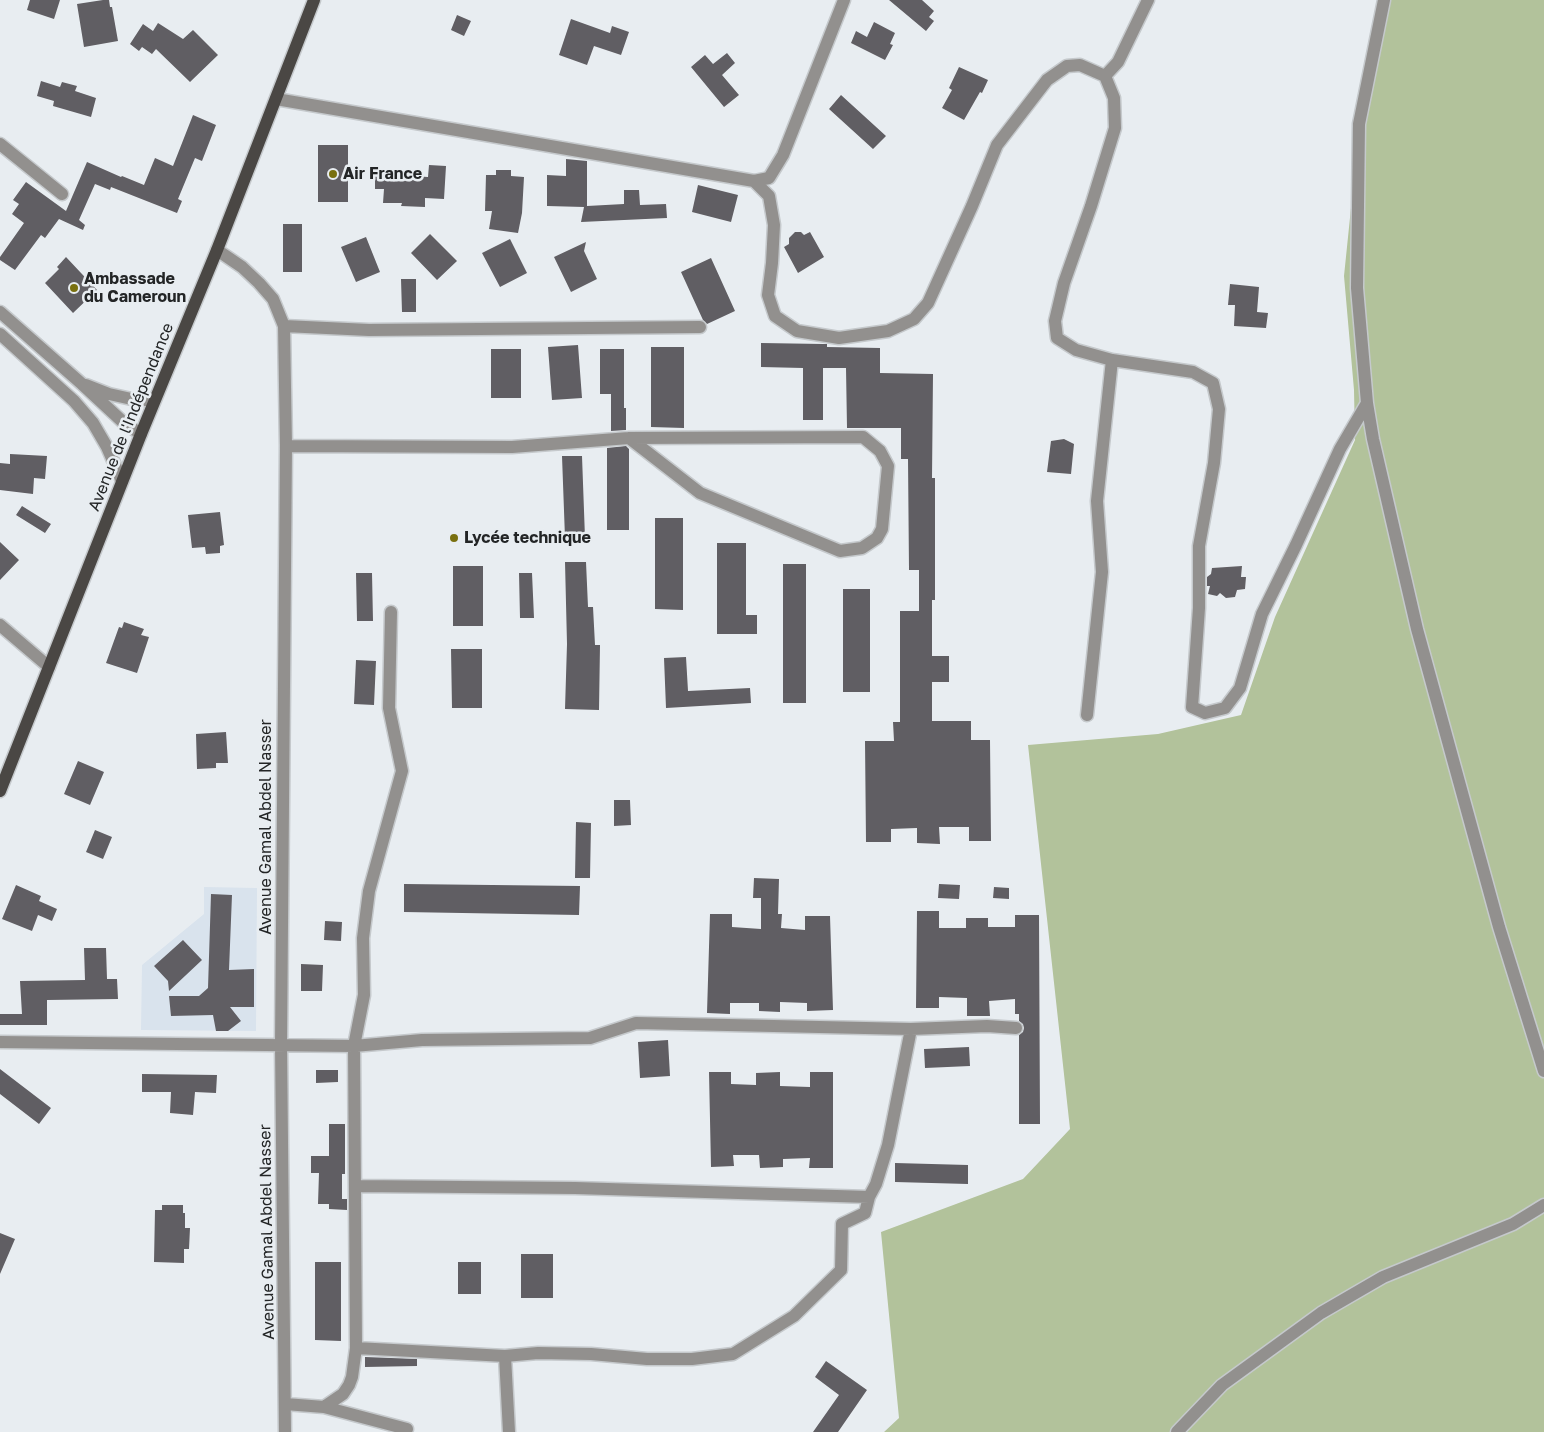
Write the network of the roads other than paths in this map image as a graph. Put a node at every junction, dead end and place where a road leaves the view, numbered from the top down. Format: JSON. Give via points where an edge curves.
{"nodes":[{"id":1,"x":314,"y":0,"type":"edge"},
{"id":2,"x":844,"y":0,"type":"edge"},
{"id":3,"x":1148,"y":0,"type":"edge"},
{"id":4,"x":1384,"y":0,"type":"edge"},
{"id":5,"x":1105,"y":76,"type":"junction"},
{"id":6,"x":276,"y":99,"type":"junction"},
{"id":7,"x":0,"y":144,"type":"edge"},
{"id":8,"x":754,"y":181,"type":"junction"},
{"id":9,"x":62,"y":194,"type":"dead end"},
{"id":10,"x":217,"y":250,"type":"junction"},
{"id":11,"x":0,"y":312,"type":"edge"},
{"id":12,"x":284,"y":326,"type":"junction"},
{"id":13,"x":700,"y":327,"type":"dead end"},
{"id":14,"x":0,"y":334,"type":"edge"},
{"id":15,"x":1112,"y":360,"type":"junction"},
{"id":16,"x":82,"y":384,"type":"junction"},
{"id":17,"x":154,"y":400,"type":"junction"},
{"id":18,"x":1366,"y":403,"type":"junction"},
{"id":19,"x":141,"y":434,"type":"junction"},
{"id":20,"x":629,"y":438,"type":"junction"},
{"id":21,"x":286,"y":446,"type":"junction"},
{"id":22,"x":122,"y":481,"type":"junction"},
{"id":23,"x":391,"y":612,"type":"dead end"},
{"id":24,"x":0,"y":625,"type":"edge"},
{"id":25,"x":49,"y":667,"type":"junction"},
{"id":26,"x":1087,"y":715,"type":"dead end"},
{"id":27,"x":0,"y":791,"type":"edge"},
{"id":28,"x":1016,"y":1028,"type":"dead end"},
{"id":29,"x":911,"y":1029,"type":"junction"},
{"id":30,"x":0,"y":1042,"type":"edge"},
{"id":31,"x":281,"y":1044,"type":"junction"},
{"id":32,"x":354,"y":1046,"type":"junction"},
{"id":33,"x":1544,"y":1071,"type":"edge"},
{"id":34,"x":354,"y":1186,"type":"junction"},
{"id":35,"x":870,"y":1197,"type":"junction"},
{"id":36,"x":1544,"y":1205,"type":"edge"},
{"id":37,"x":356,"y":1348,"type":"junction"},
{"id":38,"x":505,"y":1356,"type":"junction"},
{"id":39,"x":285,"y":1404,"type":"junction"},
{"id":40,"x":324,"y":1407,"type":"junction"},
{"id":41,"x":407,"y":1429,"type":"dead end"},
{"id":42,"x":285,"y":1432,"type":"edge"},
{"id":43,"x":509,"y":1432,"type":"edge"},
{"id":44,"x":1177,"y":1432,"type":"edge"}],
"edges":[{"from":1,"to":6,"type":"main road","name":"Avenue de l'Indépendance"},
{"from":2,"to":8,"type":"street","via":[[783,155],[769,178]]},
{"from":3,"to":5,"type":"street","via":[[1118,62]]},
{"from":4,"to":18,"type":"street","via":[[1360,124],[1357,288]]},
{"from":5,"to":8,"type":"street","via":[[1080,66],[1067,66],[1047,80],[997,145],[928,303],[914,319],[888,331],[839,338],[797,331],[775,316],[768,295],[774,225],[769,196]]},
{"from":5,"to":15,"type":"street","via":[[1114,98],[1115,128],[1064,283],[1056,321],[1057,338],[1076,350]]},
{"from":6,"to":8,"type":"street"},
{"from":6,"to":10,"type":"main road","name":"Avenue de l'Indépendance"},
{"from":7,"to":9,"type":"street"},
{"from":10,"to":12,"type":"street","name":"Avenue Gamal Abdel Nasser","via":[[259,283],[273,299]]},
{"from":10,"to":17,"type":"main road","name":"Avenue de l'Indépendance"},
{"from":11,"to":16,"type":"street"},
{"from":12,"to":13,"type":"street","via":[[369,330]]},
{"from":12,"to":21,"type":"street","name":"Avenue Gamal Abdel Nasser"},
{"from":14,"to":22,"type":"street","via":[[74,401],[93,423]]},
{"from":15,"to":18,"type":"street","via":[[1193,372],[1213,383],[1219,410],[1214,463],[1199,546],[1199,608],[1192,707],[1205,713],[1225,708],[1240,688],[1262,614],[1340,450]]},
{"from":15,"to":26,"type":"street","via":[[1098,501],[1102,572]]},
{"from":16,"to":17,"type":"street","via":[[127,398]]},
{"from":16,"to":19,"type":"street","via":[[124,423]]},
{"from":17,"to":19,"type":"main road","name":"Avenue de l'Indépendance"},
{"from":18,"to":33,"type":"street","via":[[1417,629],[1499,927]]},
{"from":19,"to":22,"type":"main road","name":"Avenue de l'Indépendance"},
{"from":20,"to":20,"type":"street","via":[[863,437],[880,451],[888,466],[882,529],[878,538],[862,548],[840,551],[700,493]]},
{"from":20,"to":21,"type":"street","via":[[512,447]]},
{"from":21,"to":31,"type":"street","name":"Avenue Gamal Abdel Nasser"},
{"from":22,"to":25,"type":"main road","name":"Avenue de l'Indépendance"},
{"from":23,"to":32,"type":"street","via":[[389,708],[402,771],[369,891],[363,938],[364,995]]},
{"from":24,"to":25,"type":"street"},
{"from":25,"to":27,"type":"main road","name":"Avenue de l'Indépendance"},
{"from":28,"to":29,"type":"street"},
{"from":29,"to":32,"type":"street","via":[[636,1023],[590,1038],[422,1040]]},
{"from":29,"to":35,"type":"street","via":[[888,1145]]},
{"from":30,"to":31,"type":"street"},
{"from":31,"to":32,"type":"street"},
{"from":31,"to":39,"type":"street","name":"Avenue Gamal Abdel Nasser"},
{"from":32,"to":34,"type":"street"},
{"from":34,"to":35,"type":"street","via":[[575,1188]]},
{"from":34,"to":37,"type":"street"},
{"from":35,"to":38,"type":"street","via":[[866,1213],[842,1224],[840,1270],[794,1316],[733,1354],[692,1359],[538,1353]]},
{"from":36,"to":44,"type":"street","via":[[1513,1224],[1383,1277],[1321,1313],[1222,1385]]},
{"from":37,"to":38,"type":"street"},
{"from":37,"to":40,"type":"street","via":[[349,1385],[343,1394]]},
{"from":38,"to":43,"type":"street"},
{"from":39,"to":40,"type":"street"},
{"from":39,"to":42,"type":"street","name":"Avenue Gamal Abdel Nasser"},
{"from":40,"to":41,"type":"street"}]}
